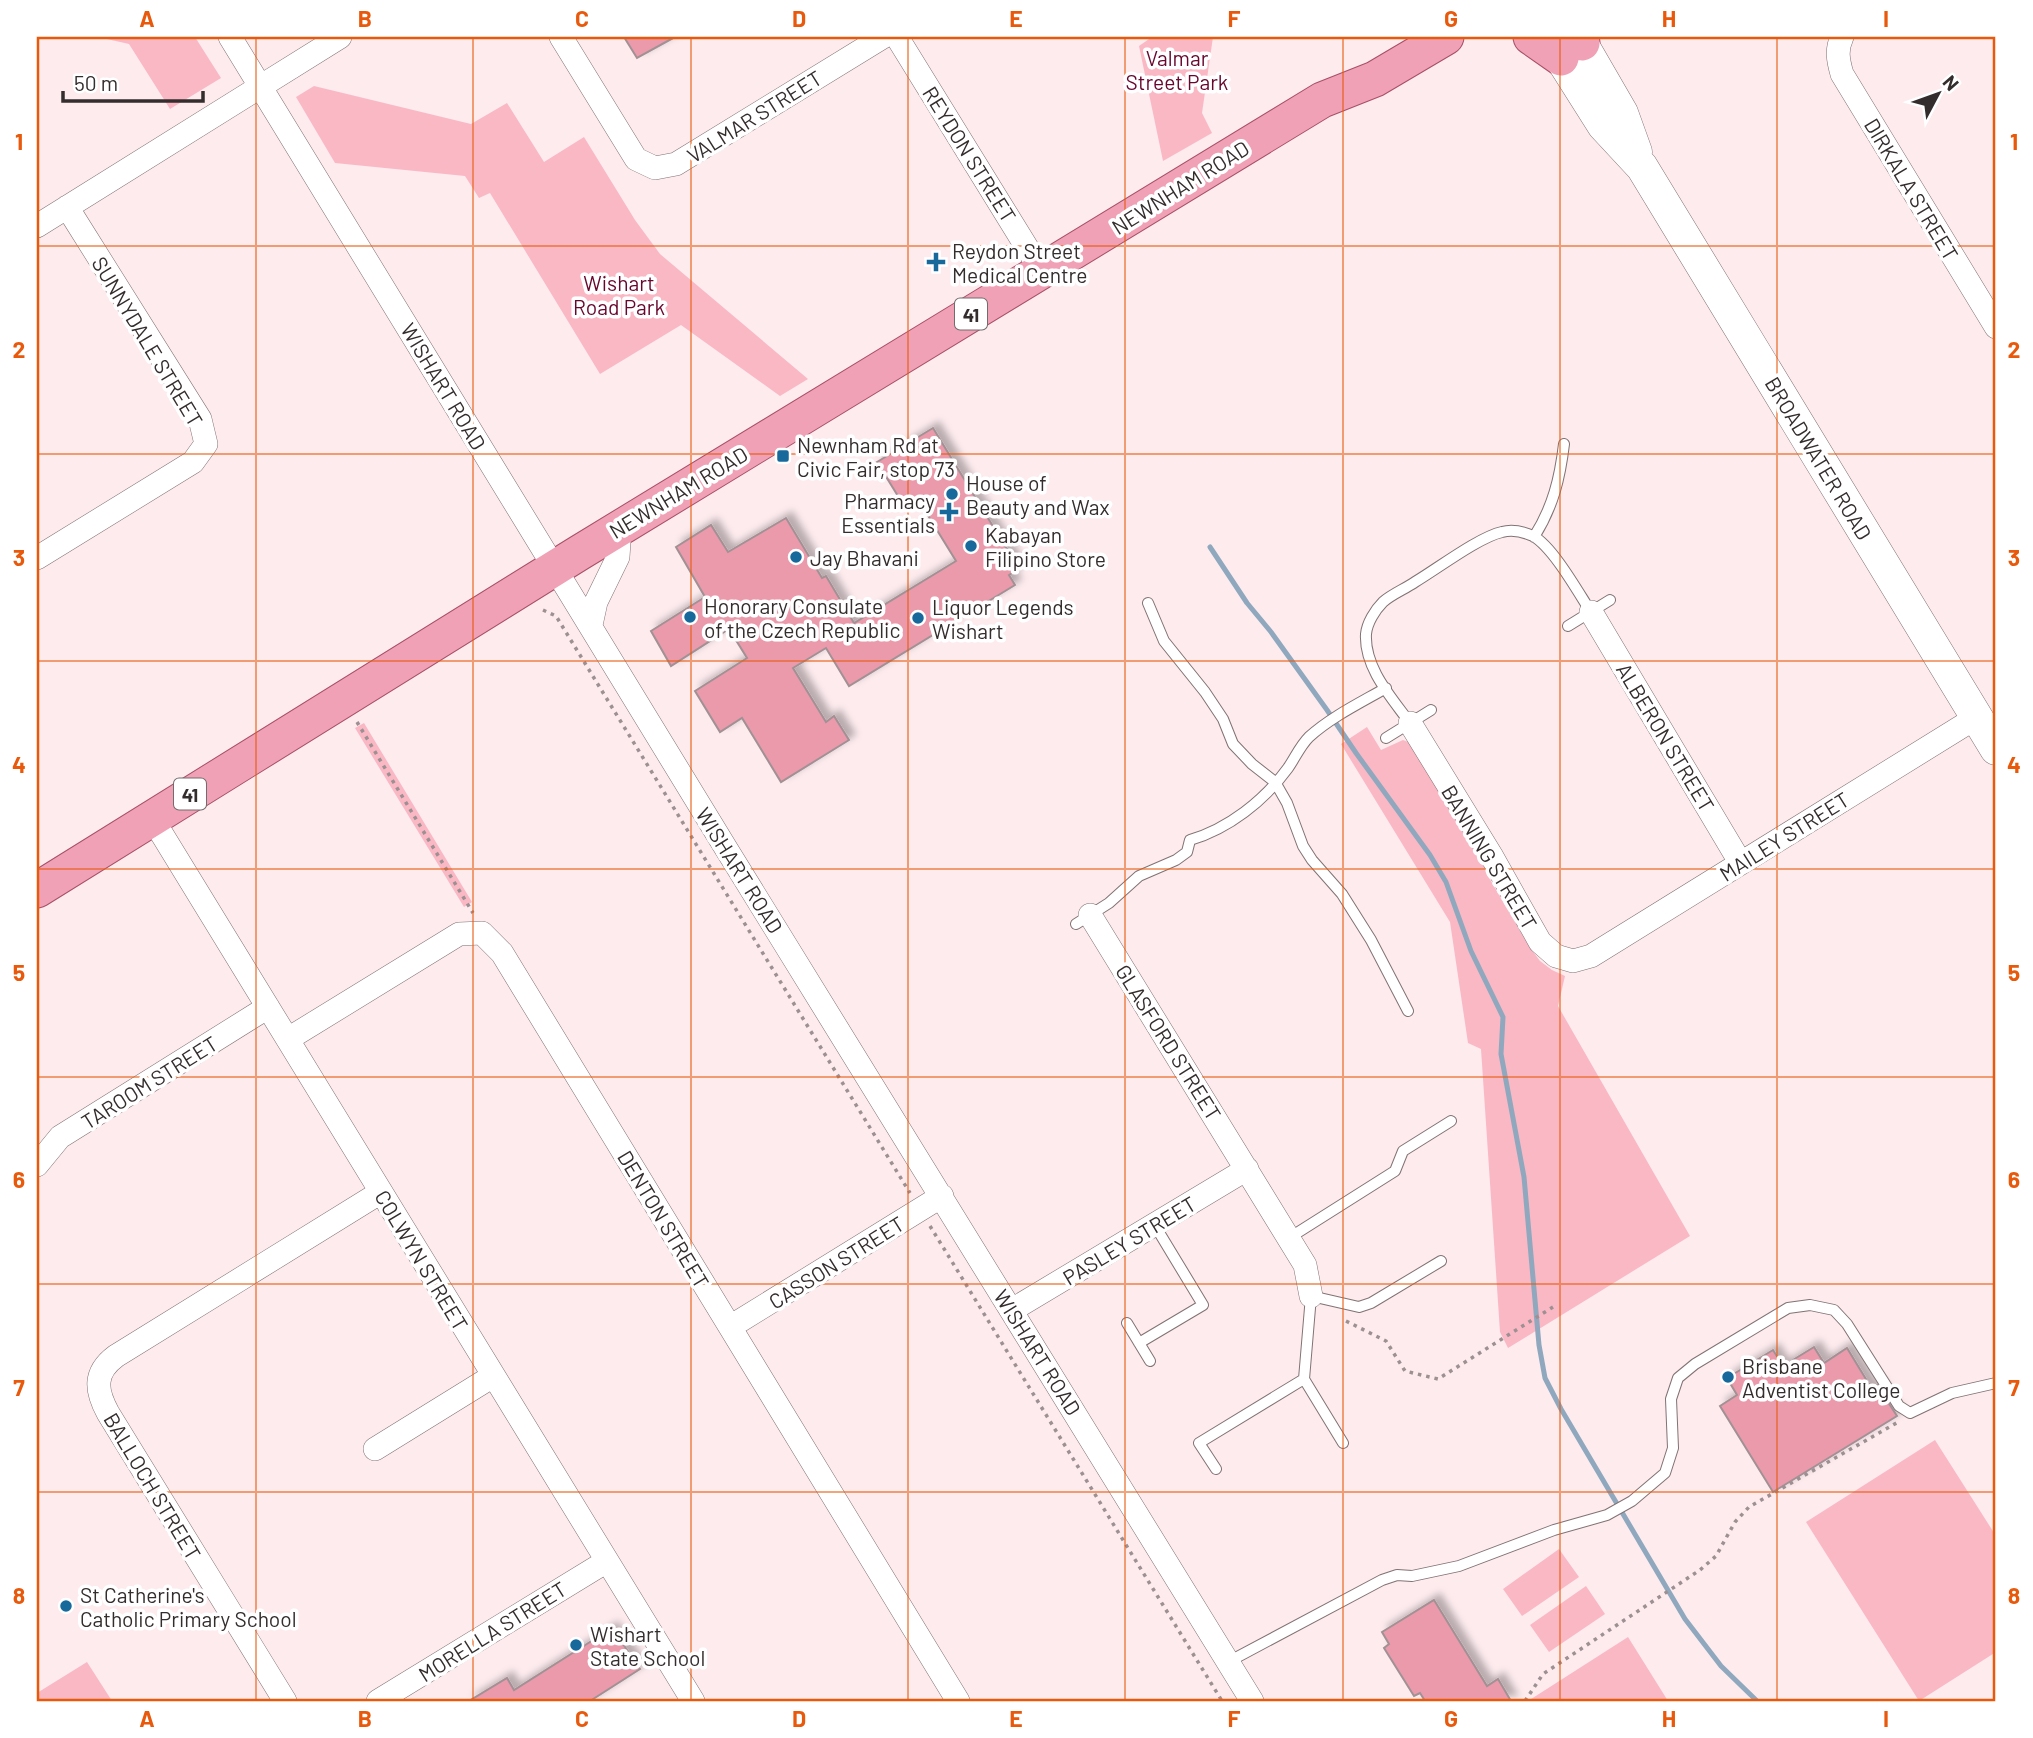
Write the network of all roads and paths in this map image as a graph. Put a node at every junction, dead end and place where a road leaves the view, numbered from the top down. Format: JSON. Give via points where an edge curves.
{"nodes":[{"id":1,"x":230,"y":37,"type":"edge"},
{"id":2,"x":340,"y":37,"type":"edge"},
{"id":3,"x":561,"y":37,"type":"edge"},
{"id":4,"x":883,"y":37,"type":"edge"},
{"id":5,"x":897,"y":37,"type":"edge"},
{"id":6,"x":1400,"y":37,"type":"edge"},
{"id":7,"x":1447,"y":37,"type":"edge"},
{"id":8,"x":1531,"y":37,"type":"edge"},
{"id":9,"x":1570,"y":42,"type":"edge"},
{"id":10,"x":1839,"y":43,"type":"edge"},
{"id":11,"x":260,"y":86,"type":"junction"},
{"id":12,"x":1322,"y":100,"type":"junction"},
{"id":13,"x":67,"y":206,"type":"junction"},
{"id":14,"x":37,"y":226,"type":"edge"},
{"id":15,"x":1042,"y":272,"type":"junction"},
{"id":16,"x":1996,"y":327,"type":"edge"},
{"id":17,"x":1564,"y":444,"type":"dead end"},
{"id":18,"x":620,"y":527,"type":"junction"},
{"id":19,"x":1534,"y":537,"type":"junction"},
{"id":20,"x":37,"y":558,"type":"edge"},
{"id":21,"x":555,"y":568,"type":"junction"},
{"id":22,"x":1611,"y":600,"type":"dead end"},
{"id":23,"x":1148,"y":603,"type":"dead end"},
{"id":24,"x":544,"y":610,"type":"dead end"},
{"id":25,"x":1591,"y":612,"type":"junction"},
{"id":26,"x":591,"y":625,"type":"junction"},
{"id":27,"x":1569,"y":626,"type":"dead end"},
{"id":28,"x":1386,"y":688,"type":"junction"},
{"id":29,"x":1432,"y":710,"type":"dead end"},
{"id":30,"x":1977,"y":717,"type":"junction"},
{"id":31,"x":356,"y":720,"type":"dead end"},
{"id":32,"x":1410,"y":723,"type":"junction"},
{"id":33,"x":1386,"y":738,"type":"dead end"},
{"id":34,"x":1996,"y":748,"type":"edge"},
{"id":35,"x":1275,"y":782,"type":"junction"},
{"id":36,"x":152,"y":818,"type":"junction"},
{"id":37,"x":1740,"y":862,"type":"junction"},
{"id":38,"x":37,"y":890,"type":"edge"},
{"id":39,"x":1083,"y":919,"type":"joint"},
{"id":40,"x":482,"y":933,"type":"junction"},
{"id":41,"x":1591,"y":956,"type":"joint"},
{"id":42,"x":268,"y":1007,"type":"junction"},
{"id":43,"x":1408,"y":1011,"type":"dead end"},
{"id":44,"x":288,"y":1040,"type":"junction"},
{"id":45,"x":1451,"y":1121,"type":"dead end"},
{"id":46,"x":37,"y":1165,"type":"edge"},
{"id":47,"x":1247,"y":1169,"type":"junction"},
{"id":48,"x":381,"y":1192,"type":"junction"},
{"id":49,"x":912,"y":1196,"type":"dead end"},
{"id":50,"x":942,"y":1196,"type":"junction"},
{"id":51,"x":929,"y":1224,"type":"dead end"},
{"id":52,"x":1154,"y":1224,"type":"junction"},
{"id":53,"x":1289,"y":1238,"type":"junction"},
{"id":54,"x":1441,"y":1261,"type":"dead end"},
{"id":55,"x":1311,"y":1296,"type":"junction"},
{"id":56,"x":1553,"y":1307,"type":"dead end"},
{"id":57,"x":1012,"y":1310,"type":"junction"},
{"id":58,"x":1127,"y":1323,"type":"dead end"},
{"id":59,"x":730,"y":1327,"type":"junction"},
{"id":60,"x":1139,"y":1343,"type":"junction"},
{"id":61,"x":1150,"y":1361,"type":"dead end"},
{"id":62,"x":494,"y":1376,"type":"junction"},
{"id":63,"x":1304,"y":1379,"type":"junction"},
{"id":64,"x":1996,"y":1383,"type":"edge"},
{"id":65,"x":1910,"y":1413,"type":"junction"},
{"id":66,"x":1343,"y":1443,"type":"dead end"},
{"id":67,"x":375,"y":1449,"type":"dead end"},
{"id":68,"x":1216,"y":1469,"type":"dead end"},
{"id":69,"x":607,"y":1561,"type":"junction"},
{"id":70,"x":1228,"y":1662,"type":"junction"},
{"id":71,"x":285,"y":1701,"type":"edge"},
{"id":72,"x":378,"y":1701,"type":"edge"},
{"id":73,"x":693,"y":1701,"type":"edge"},
{"id":74,"x":958,"y":1701,"type":"edge"},
{"id":75,"x":1222,"y":1701,"type":"edge"},
{"id":76,"x":1252,"y":1701,"type":"edge"},
{"id":77,"x":1525,"y":1701,"type":"edge"}],
"edges":[{"from":1,"to":11,"type":"street","name":"WISHART ROAD"},
{"from":2,"to":11,"type":"street"},
{"from":3,"to":4,"type":"street","name":"VALMAR STREET","via":[[636,159],[655,168],[676,164]]},
{"from":5,"to":15,"type":"street","name":"REYDON STREET"},
{"from":6,"to":12,"type":"main road","name":"NEWNHAM ROAD","number":"41","via":[[1363,60]]},
{"from":7,"to":12,"type":"main road","name":"NEWNHAM ROAD","number":"41","via":[[1375,79]]},
{"from":8,"to":9,"type":"main road"},
{"from":9,"to":30,"type":"main road","name":"BROADWATER ROAD","via":[[1622,113],[1642,167]]},
{"from":10,"to":16,"type":"street","name":"DIRKALA STREET","via":[[1838,62],[1846,80]]},
{"from":11,"to":13,"type":"street"},
{"from":11,"to":21,"type":"street","name":"WISHART ROAD"},
{"from":12,"to":15,"type":"main road","name":"NEWNHAM ROAD","number":"41"},
{"from":13,"to":14,"type":"street"},
{"from":13,"to":20,"type":"street","name":"SUNNYDALE STREET","via":[[200,419],[206,444],[193,462]]},
{"from":15,"to":18,"type":"main road","name":"NEWNHAM ROAD","number":"41"},
{"from":17,"to":19,"type":"lane","via":[[1560,479]]},
{"from":18,"to":21,"type":"main road","name":"NEWNHAM ROAD","number":"41"},
{"from":18,"to":26,"type":"street","via":[[618,557],[596,602]]},
{"from":19,"to":25,"type":"lane","via":[[1547,548]]},
{"from":19,"to":28,"type":"lane","via":[[1520,532],[1493,534],[1383,602],[1366,633],[1373,669]]},
{"from":21,"to":26,"type":"street","name":"WISHART ROAD"},
{"from":21,"to":36,"type":"main road","name":"NEWNHAM ROAD","number":"41"},
{"from":22,"to":25,"type":"lane"},
{"from":23,"to":35,"type":"lane","via":[[1164,641],[1217,710],[1233,744]]},
{"from":24,"to":49,"type":"path","via":[[556,616]]},
{"from":25,"to":27,"type":"lane"},
{"from":25,"to":37,"type":"street","name":"ALBERON STREET"},
{"from":26,"to":50,"type":"street","name":"WISHART ROAD"},
{"from":28,"to":32,"type":"lane"},
{"from":28,"to":35,"type":"lane","via":[[1320,728]]},
{"from":29,"to":32,"type":"lane"},
{"from":30,"to":34,"type":"main road","name":"BROADWATER ROAD"},
{"from":30,"to":37,"type":"street","name":"MAILEY STREET"},
{"from":31,"to":40,"type":"path"},
{"from":32,"to":33,"type":"lane"},
{"from":32,"to":41,"type":"street","name":"BANNING STREET","via":[[1540,942],[1556,956],[1573,961]]},
{"from":35,"to":39,"type":"lane","via":[[1254,806],[1190,840],[1187,852],[1139,876]]},
{"from":35,"to":43,"type":"lane","via":[[1303,846],[1342,894]]},
{"from":36,"to":38,"type":"main road","name":"NEWNHAM ROAD","number":"41"},
{"from":36,"to":42,"type":"street","name":"COLWYN STREET"},
{"from":37,"to":41,"type":"street","name":"MAILEY STREET"},
{"from":39,"to":47,"type":"street","name":"GLASFORD STREET"},
{"from":40,"to":44,"type":"street","via":[[459,934]]},
{"from":40,"to":59,"type":"street","name":"DENTON STREET","via":[[502,953]]},
{"from":42,"to":44,"type":"street","name":"COLWYN STREET"},
{"from":42,"to":46,"type":"street","name":"TAROOM STREET","via":[[60,1137]]},
{"from":44,"to":48,"type":"street","name":"COLWYN STREET"},
{"from":45,"to":53,"type":"lane","via":[[1403,1151],[1395,1171]]},
{"from":47,"to":52,"type":"street","name":"PASLEY STREET"},
{"from":47,"to":53,"type":"street","name":"GLASFORD STREET"},
{"from":48,"to":62,"type":"street","name":"COLWYN STREET"},
{"from":48,"to":71,"type":"street","name":"BALLOCH STREET","via":[[116,1356],[99,1380],[98,1390],[108,1413]]},
{"from":50,"to":57,"type":"street","name":"WISHART ROAD"},
{"from":50,"to":59,"type":"street","name":"CASSON STREET"},
{"from":51,"to":75,"type":"path"},
{"from":52,"to":57,"type":"street","name":"PASLEY STREET"},
{"from":52,"to":60,"type":"lane","via":[[1203,1304]]},
{"from":53,"to":55,"type":"street","name":"GLASFORD STREET","via":[[1305,1265]]},
{"from":54,"to":55,"type":"lane","via":[[1359,1307]]},
{"from":55,"to":56,"type":"path","via":[[1330,1312],[1386,1341],[1405,1371],[1438,1379]]},
{"from":55,"to":63,"type":"lane"},
{"from":57,"to":70,"type":"street","name":"WISHART ROAD"},
{"from":58,"to":60,"type":"lane"},
{"from":59,"to":74,"type":"street","name":"DENTON STREET"},
{"from":60,"to":61,"type":"lane"},
{"from":62,"to":67,"type":"street"},
{"from":62,"to":69,"type":"street","name":"COLWYN STREET"},
{"from":63,"to":66,"type":"lane"},
{"from":63,"to":68,"type":"lane","via":[[1199,1443]]},
{"from":64,"to":65,"type":"lane","via":[[1952,1393]]},
{"from":65,"to":70,"type":"lane","via":[[1899,1406],[1834,1310],[1811,1305],[1788,1308],[1678,1378],[1671,1399],[1672,1448],[1665,1473],[1632,1501],[1607,1515],[1459,1566],[1382,1580]]},
{"from":65,"to":77,"type":"path","via":[[1749,1507],[1716,1556],[1700,1570],[1543,1674]]},
{"from":69,"to":72,"type":"street","name":"MORELLA STREET"},
{"from":69,"to":73,"type":"street","name":"COLWYN STREET"},
{"from":70,"to":76,"type":"street","name":"WISHART ROAD"}]}
